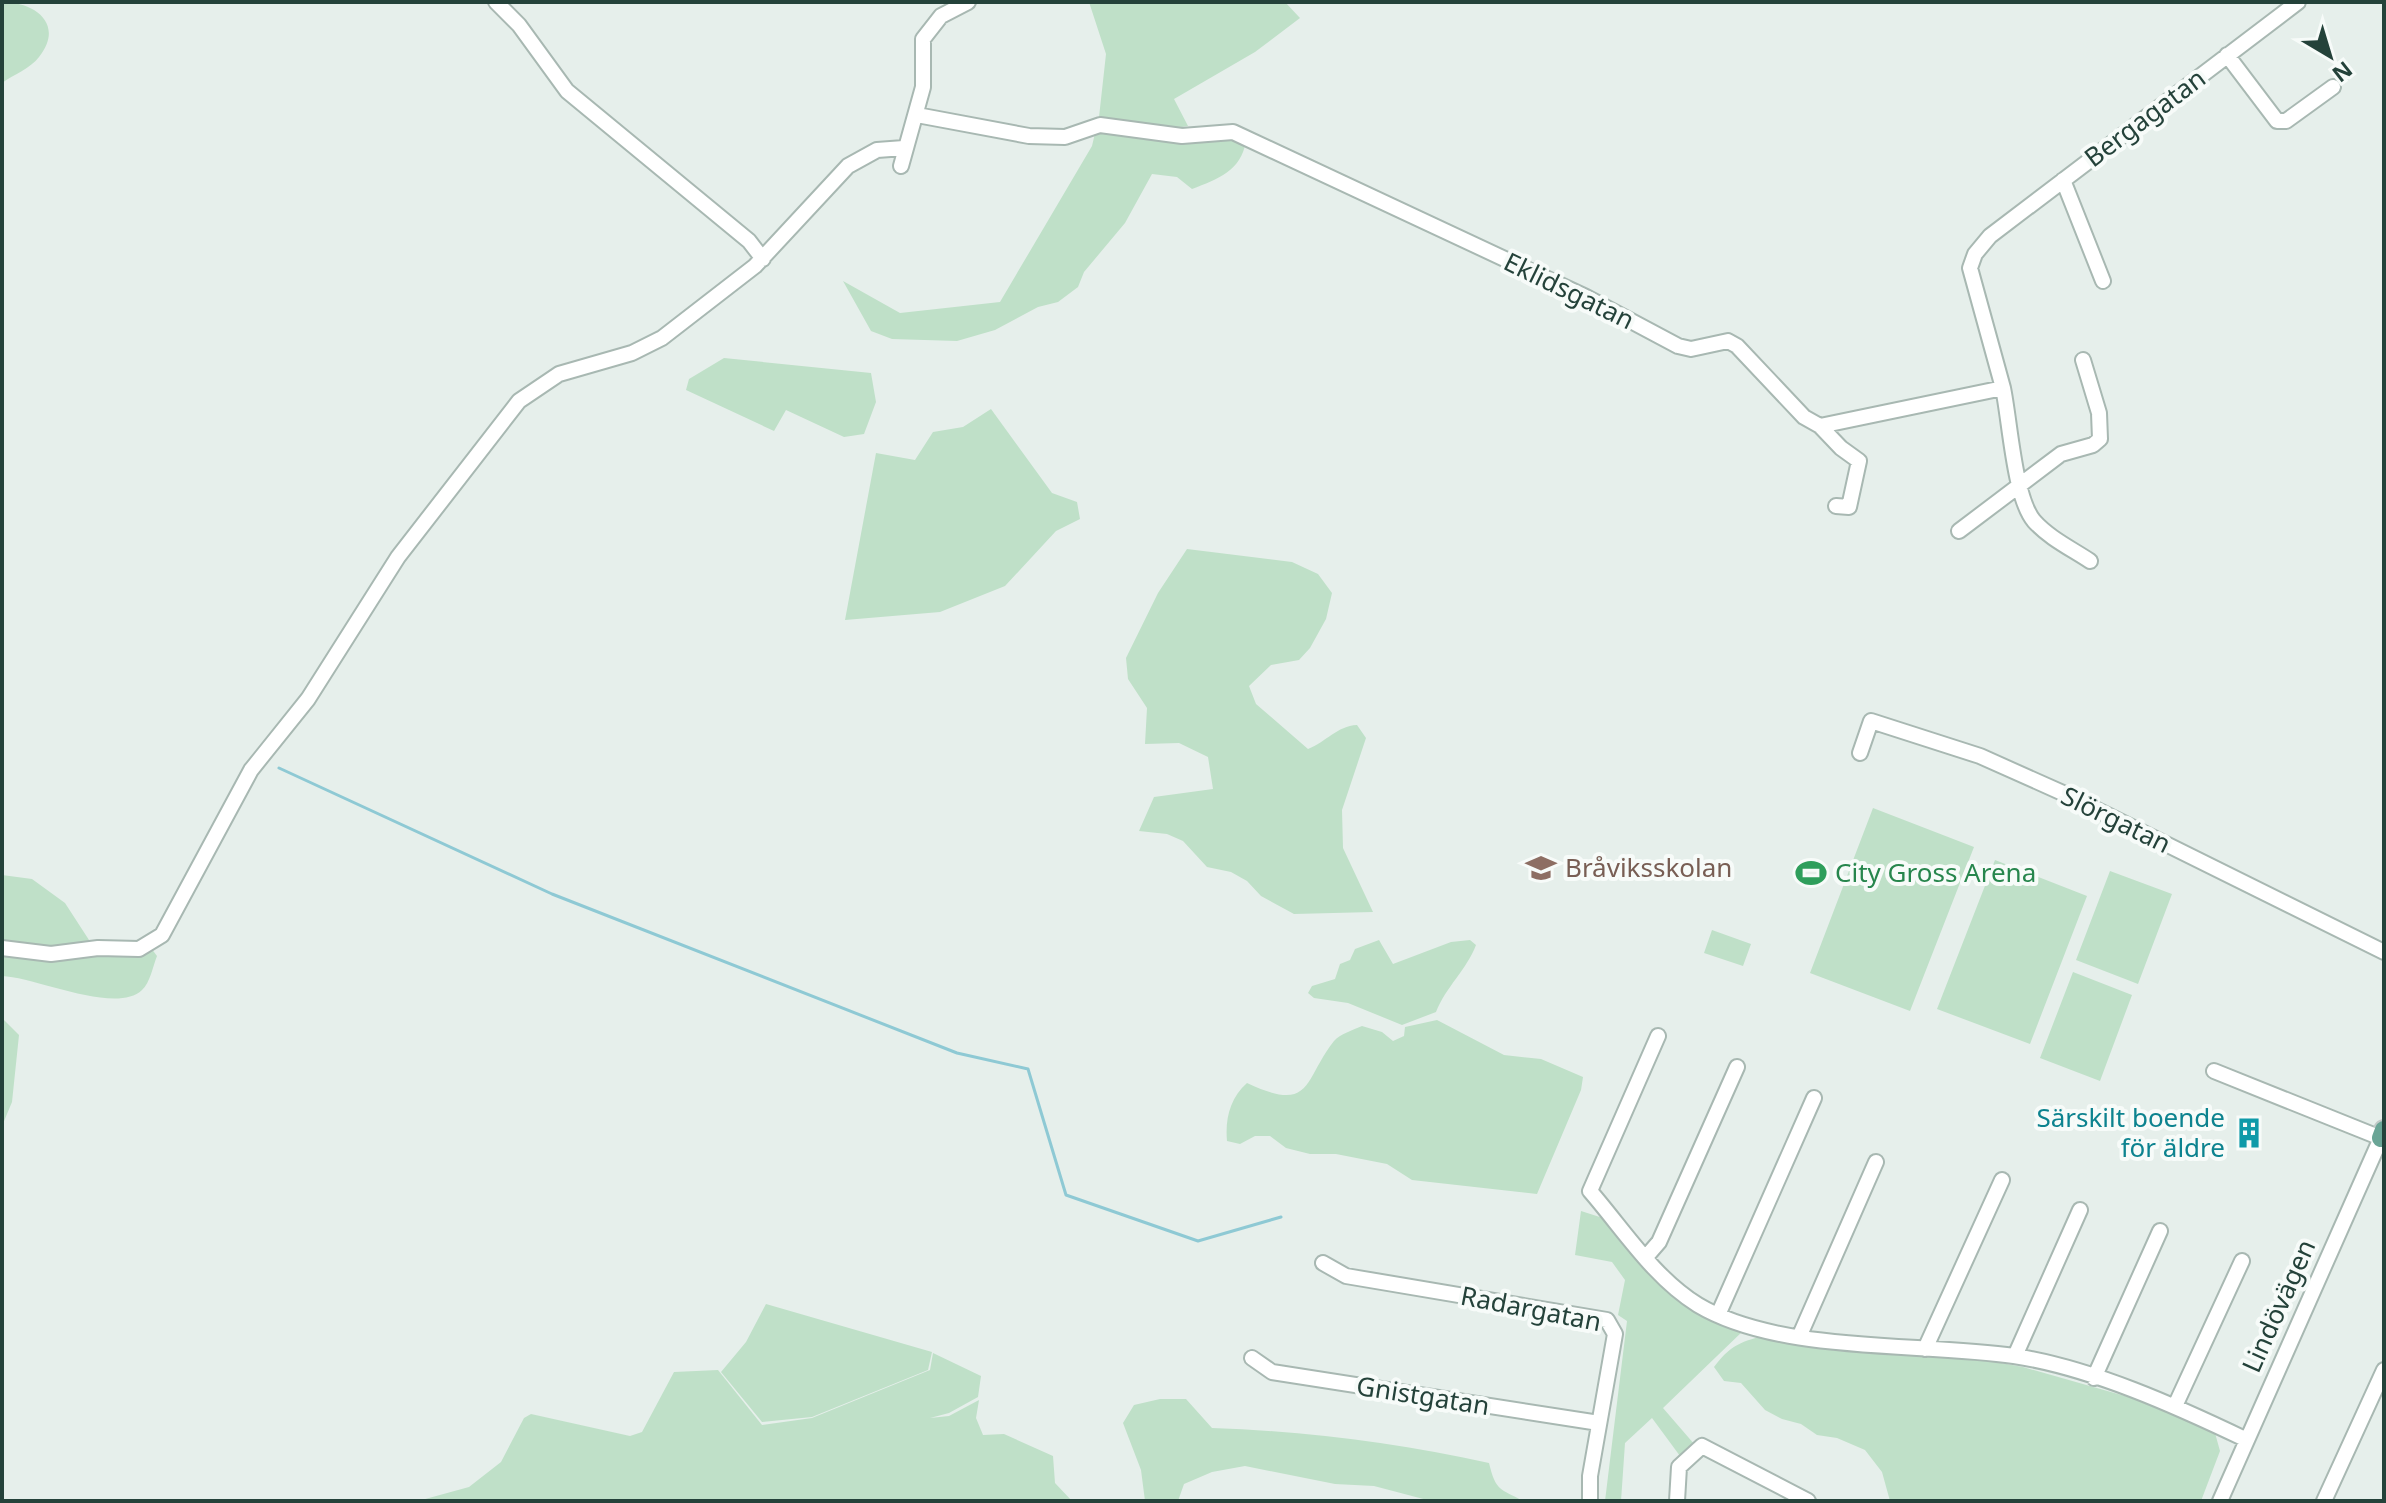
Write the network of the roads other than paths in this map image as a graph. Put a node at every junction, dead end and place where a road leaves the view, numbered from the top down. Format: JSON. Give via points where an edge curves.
{"nodes":[{"id":1,"x":496,"y":2,"type":"edge"},
{"id":2,"x":968,"y":2,"type":"edge"},
{"id":3,"x":2298,"y":2,"type":"edge"},
{"id":4,"x":2227,"y":55,"type":"junction"},
{"id":5,"x":2333,"y":87,"type":"dead end"},
{"id":6,"x":917,"y":115,"type":"junction"},
{"id":7,"x":904,"y":148,"type":"junction"},
{"id":8,"x":901,"y":166,"type":"dead end"},
{"id":9,"x":2063,"y":180,"type":"junction"},
{"id":10,"x":763,"y":259,"type":"junction"},
{"id":11,"x":2103,"y":281,"type":"dead end"},
{"id":12,"x":2083,"y":360,"type":"dead end"},
{"id":13,"x":2003,"y":388,"type":"junction"},
{"id":14,"x":1820,"y":426,"type":"junction"},
{"id":15,"x":2019,"y":484,"type":"junction"},
{"id":16,"x":1836,"y":506,"type":"dead end"},
{"id":17,"x":1959,"y":531,"type":"dead end"},
{"id":18,"x":2090,"y":561,"type":"dead end"},
{"id":19,"x":1860,"y":753,"type":"dead end"},
{"id":20,"x":2,"y":948,"type":"edge"},
{"id":21,"x":2384,"y":952,"type":"edge"},
{"id":22,"x":1658,"y":1036,"type":"dead end"},
{"id":23,"x":1737,"y":1067,"type":"dead end"},
{"id":24,"x":2214,"y":1071,"type":"dead end"},
{"id":25,"x":1814,"y":1098,"type":"dead end"},
{"id":26,"x":2382,"y":1134,"type":"edge"},
{"id":27,"x":1876,"y":1162,"type":"dead end"},
{"id":28,"x":2002,"y":1180,"type":"dead end"},
{"id":29,"x":2080,"y":1210,"type":"dead end"},
{"id":30,"x":2160,"y":1231,"type":"dead end"},
{"id":31,"x":1646,"y":1257,"type":"junction"},
{"id":32,"x":2242,"y":1261,"type":"dead end"},
{"id":33,"x":1323,"y":1263,"type":"dead end"},
{"id":34,"x":1718,"y":1315,"type":"junction"},
{"id":35,"x":1800,"y":1335,"type":"junction"},
{"id":36,"x":1925,"y":1349,"type":"junction"},
{"id":37,"x":2015,"y":1356,"type":"junction"},
{"id":38,"x":1252,"y":1358,"type":"dead end"},
{"id":39,"x":2384,"y":1370,"type":"edge"},
{"id":40,"x":2094,"y":1378,"type":"junction"},
{"id":41,"x":2175,"y":1406,"type":"junction"},
{"id":42,"x":1599,"y":1423,"type":"junction"},
{"id":43,"x":2247,"y":1440,"type":"junction"},
{"id":44,"x":1590,"y":1501,"type":"edge"},
{"id":45,"x":1677,"y":1501,"type":"edge"},
{"id":46,"x":1808,"y":1501,"type":"edge"},
{"id":47,"x":2220,"y":1501,"type":"edge"},
{"id":48,"x":2324,"y":1501,"type":"edge"}],
"edges":[{"from":1,"to":10,"type":"street","via":[[510,13],[567,91],[749,241]]},
{"from":2,"to":6,"type":"street","via":[[941,16],[923,39]]},
{"from":3,"to":4,"type":"street","name":"Bergagatan"},
{"from":4,"to":5,"type":"street","name":"Bergagatan","via":[[2277,121],[2294,116]]},
{"from":4,"to":9,"type":"street","name":"Bergagatan"},
{"from":6,"to":7,"type":"street"},
{"from":6,"to":14,"type":"street","name":"Eklidsgatan","via":[[1029,136],[1065,137],[1100,125],[1167,135],[1233,132],[1586,297],[1678,346],[1691,349],[1728,341],[1804,417]]},
{"from":7,"to":8,"type":"street"},
{"from":7,"to":10,"type":"street","via":[[877,150],[848,166]]},
{"from":9,"to":11,"type":"street","name":"Bergagatan"},
{"from":9,"to":13,"type":"street","name":"Bergagatan","via":[[1990,236],[1970,268]]},
{"from":10,"to":20,"type":"street","via":[[652,344],[559,374],[511,410],[398,557],[291,724],[251,770],[162,935],[139,949],[51,954]]},
{"from":12,"to":15,"type":"street","via":[[2099,413],[2100,439],[2061,454]]},
{"from":13,"to":14,"type":"street"},
{"from":13,"to":15,"type":"street"},
{"from":14,"to":16,"type":"street","name":"Eklidsgatan","via":[[1859,461],[1849,507]]},
{"from":15,"to":17,"type":"street"},
{"from":15,"to":18,"type":"street","via":[[2034,520]]},
{"from":19,"to":21,"type":"street","name":"Slörgatan","via":[[1871,721],[1980,756]]},
{"from":22,"to":31,"type":"street","via":[[1590,1191]]},
{"from":23,"to":31,"type":"street","via":[[1659,1242]]},
{"from":24,"to":26,"type":"street"},
{"from":25,"to":34,"type":"street"},
{"from":26,"to":43,"type":"street","name":"Lindövägen"},
{"from":27,"to":35,"type":"street"},
{"from":28,"to":36,"type":"street"},
{"from":29,"to":37,"type":"street"},
{"from":30,"to":40,"type":"street"},
{"from":31,"to":34,"type":"street","via":[[1679,1292]]},
{"from":32,"to":41,"type":"street"},
{"from":33,"to":42,"type":"street","name":"Radargatan","via":[[1346,1276],[1607,1320],[1615,1334]]},
{"from":34,"to":35,"type":"street"},
{"from":35,"to":36,"type":"street"},
{"from":36,"to":37,"type":"street"},
{"from":37,"to":40,"type":"street"},
{"from":38,"to":42,"type":"street","name":"Gnistgatan","via":[[1272,1372]]},
{"from":39,"to":48,"type":"street"},
{"from":40,"to":41,"type":"street"},
{"from":41,"to":43,"type":"street"},
{"from":42,"to":44,"type":"street","name":"Radargatan"},
{"from":43,"to":47,"type":"street","name":"Lindövägen"},
{"from":45,"to":46,"type":"street","via":[[1679,1467],[1702,1446]]}]}
